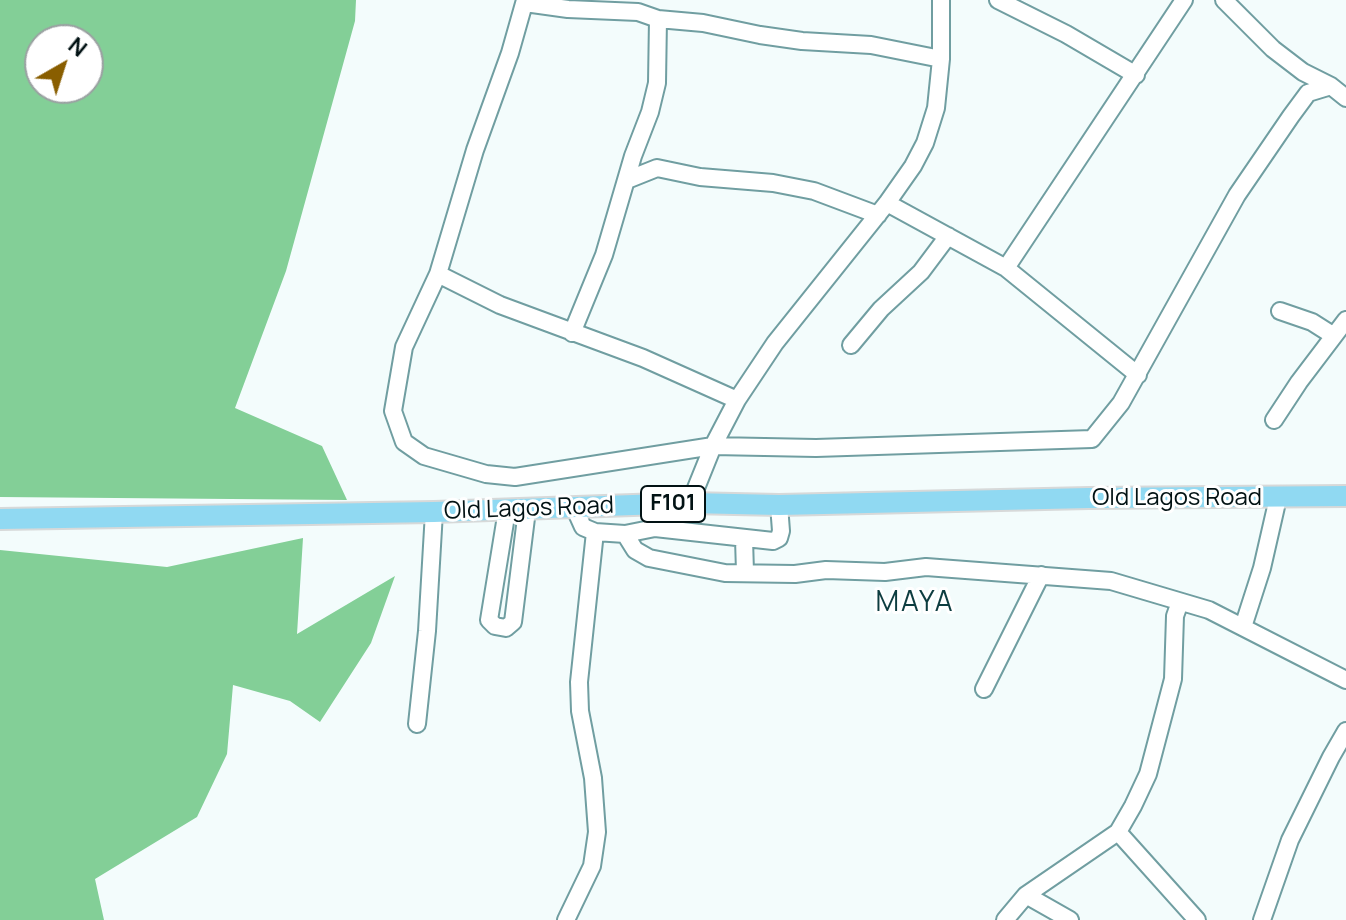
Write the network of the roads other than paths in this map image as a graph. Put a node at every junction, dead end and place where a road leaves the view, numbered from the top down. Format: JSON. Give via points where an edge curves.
{"nodes":[{"id":1,"x":941,"y":0,"type":"edge"},
{"id":2,"x":998,"y":0,"type":"edge"},
{"id":3,"x":1184,"y":0,"type":"edge"},
{"id":4,"x":1224,"y":0,"type":"edge"},
{"id":5,"x":525,"y":1,"type":"edge"},
{"id":6,"x":658,"y":19,"type":"junction"},
{"id":7,"x":941,"y":59,"type":"junction"},
{"id":8,"x":1303,"y":72,"type":"junction"},
{"id":9,"x":1136,"y":75,"type":"junction"},
{"id":10,"x":1331,"y":86,"type":"junction"},
{"id":11,"x":1308,"y":93,"type":"junction"},
{"id":12,"x":1346,"y":98,"type":"edge"},
{"id":13,"x":627,"y":180,"type":"junction"},
{"id":14,"x":882,"y":209,"type":"junction"},
{"id":15,"x":948,"y":236,"type":"junction"},
{"id":16,"x":1006,"y":268,"type":"junction"},
{"id":17,"x":438,"y":274,"type":"junction"},
{"id":18,"x":1280,"y":311,"type":"dead end"},
{"id":19,"x":1346,"y":320,"type":"edge"},
{"id":20,"x":572,"y":333,"type":"junction"},
{"id":21,"x":1334,"y":336,"type":"junction"},
{"id":22,"x":851,"y":345,"type":"dead end"},
{"id":23,"x":1138,"y":375,"type":"junction"},
{"id":24,"x":737,"y":400,"type":"junction"},
{"id":25,"x":1274,"y":420,"type":"dead end"},
{"id":26,"x":713,"y":446,"type":"junction"},
{"id":27,"x":1346,"y":496,"type":"edge"},
{"id":28,"x":1278,"y":498,"type":"junction"},
{"id":29,"x":690,"y":503,"type":"junction"},
{"id":30,"x":779,"y":505,"type":"junction"},
{"id":31,"x":574,"y":507,"type":"junction"},
{"id":32,"x":517,"y":510,"type":"junction"},
{"id":33,"x":434,"y":512,"type":"junction"},
{"id":34,"x":0,"y":519,"type":"edge"},
{"id":35,"x":595,"y":532,"type":"junction"},
{"id":36,"x":625,"y":534,"type":"junction"},
{"id":37,"x":744,"y":539,"type":"junction"},
{"id":38,"x":745,"y":572,"type":"junction"},
{"id":39,"x":1041,"y":575,"type":"junction"},
{"id":40,"x":495,"y":581,"type":"junction"},
{"id":41,"x":518,"y":584,"type":"junction"},
{"id":42,"x":1156,"y":595,"type":"junction"},
{"id":43,"x":1180,"y":602,"type":"junction"},
{"id":44,"x":1243,"y":627,"type":"junction"},
{"id":45,"x":1174,"y":632,"type":"junction"},
{"id":46,"x":1346,"y":680,"type":"edge"},
{"id":47,"x":984,"y":689,"type":"dead end"},
{"id":48,"x":417,"y":724,"type":"dead end"},
{"id":49,"x":1346,"y":731,"type":"edge"},
{"id":50,"x":1118,"y":832,"type":"junction"},
{"id":51,"x":1026,"y":895,"type":"junction"},
{"id":52,"x":566,"y":920,"type":"edge"},
{"id":53,"x":1005,"y":920,"type":"edge"},
{"id":54,"x":1070,"y":920,"type":"edge"},
{"id":55,"x":1197,"y":920,"type":"edge"},
{"id":56,"x":1262,"y":920,"type":"edge"}],
"edges":[{"from":1,"to":7,"type":"street"},
{"from":2,"to":9,"type":"street"},
{"from":3,"to":9,"type":"street"},
{"from":4,"to":8,"type":"street"},
{"from":5,"to":6,"type":"street","via":[[638,12]]},
{"from":5,"to":17,"type":"street"},
{"from":6,"to":7,"type":"street","via":[[802,41],[871,45]]},
{"from":6,"to":13,"type":"street","via":[[657,83]]},
{"from":7,"to":14,"type":"street","via":[[936,108],[925,143]]},
{"from":8,"to":10,"type":"street"},
{"from":8,"to":11,"type":"street"},
{"from":9,"to":16,"type":"street"},
{"from":10,"to":11,"type":"street"},
{"from":10,"to":12,"type":"street"},
{"from":11,"to":23,"type":"street","via":[[1237,195]]},
{"from":13,"to":14,"type":"street","via":[[657,168],[773,183]]},
{"from":13,"to":20,"type":"street"},
{"from":14,"to":15,"type":"street"},
{"from":14,"to":24,"type":"street","via":[[783,331]]},
{"from":15,"to":16,"type":"street"},
{"from":15,"to":22,"type":"street"},
{"from":16,"to":23,"type":"street"},
{"from":17,"to":20,"type":"street"},
{"from":17,"to":26,"type":"street","via":[[404,347],[393,411],[404,442],[424,456],[515,477]]},
{"from":18,"to":21,"type":"street"},
{"from":19,"to":21,"type":"street"},
{"from":20,"to":24,"type":"street"},
{"from":21,"to":25,"type":"street"},
{"from":23,"to":26,"type":"street","via":[[1092,439]]},
{"from":24,"to":26,"type":"street"},
{"from":26,"to":29,"type":"street"},
{"from":27,"to":28,"type":"main road","name":"Old Lagos Road","number":"F101"},
{"from":28,"to":30,"type":"main road","name":"Old Lagos Road","number":"F101"},
{"from":28,"to":44,"type":"street"},
{"from":29,"to":30,"type":"main road","name":"Old Lagos Road","number":"F101"},
{"from":29,"to":31,"type":"main road","name":"Old Lagos Road","number":"F101"},
{"from":30,"to":37,"type":"street","via":[[779,538]]},
{"from":31,"to":32,"type":"main road","name":"Old Lagos Road","number":"F101"},
{"from":31,"to":35,"type":"street","via":[[583,527]]},
{"from":32,"to":33,"type":"main road","name":"Old Lagos Road","number":"F101"},
{"from":32,"to":40,"type":"street"},
{"from":32,"to":41,"type":"street"},
{"from":33,"to":34,"type":"main road","name":"Old Lagos Road","number":"F101"},
{"from":33,"to":48,"type":"street"},
{"from":35,"to":36,"type":"street"},
{"from":35,"to":52,"type":"street","via":[[579,682],[597,832],[592,866]]},
{"from":36,"to":37,"type":"street","via":[[655,528]]},
{"from":36,"to":38,"type":"street","via":[[635,550],[649,558]]},
{"from":37,"to":38,"type":"street"},
{"from":38,"to":39,"type":"street","via":[[926,567]]},
{"from":39,"to":42,"type":"street","via":[[1111,581]]},
{"from":39,"to":47,"type":"street"},
{"from":40,"to":41,"type":"street"},
{"from":40,"to":41,"type":"street","via":[[489,620],[506,628],[513,622]]},
{"from":42,"to":43,"type":"street"},
{"from":42,"to":45,"type":"street"},
{"from":43,"to":44,"type":"street"},
{"from":43,"to":45,"type":"street"},
{"from":44,"to":46,"type":"street"},
{"from":45,"to":50,"type":"street","via":[[1173,679],[1148,774]]},
{"from":49,"to":56,"type":"street","via":[[1290,840]]},
{"from":50,"to":51,"type":"street"},
{"from":50,"to":55,"type":"street"},
{"from":51,"to":53,"type":"street"},
{"from":51,"to":54,"type":"street"}]}
